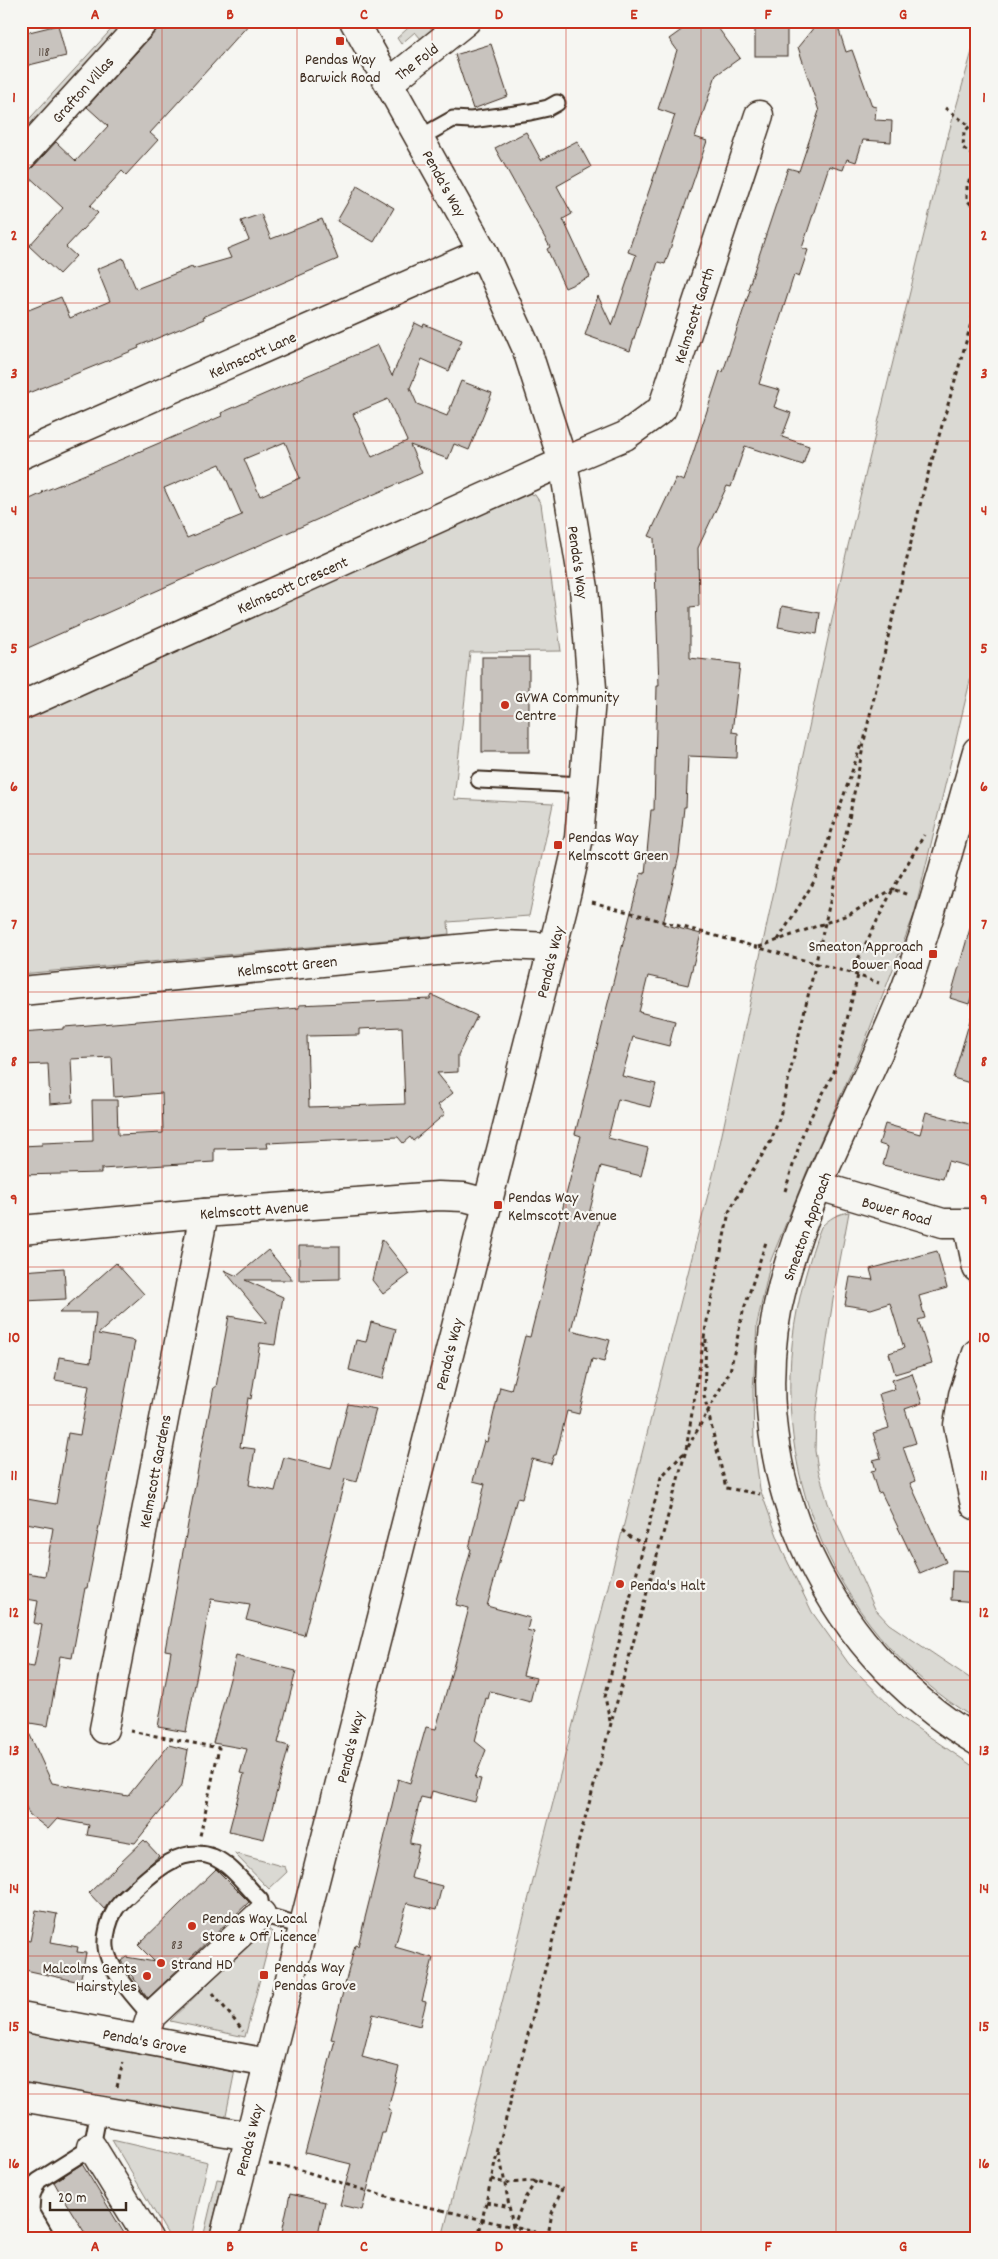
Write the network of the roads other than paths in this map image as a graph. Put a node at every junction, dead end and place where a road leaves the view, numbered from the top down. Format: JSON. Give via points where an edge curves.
{"nodes":[{"id":1,"x":144,"y":21,"type":"edge"},
{"id":2,"x":354,"y":21,"type":"edge"},
{"id":3,"x":466,"y":21,"type":"edge"},
{"id":4,"x":390,"y":82,"type":"junction"},
{"id":5,"x":558,"y":103,"type":"dead end"},
{"id":6,"x":759,"y":115,"type":"dead end"},
{"id":7,"x":420,"y":138,"type":"junction"},
{"id":8,"x":21,"y":157,"type":"edge"},
{"id":9,"x":483,"y":252,"type":"junction"},
{"id":10,"x":21,"y":455,"type":"edge"},
{"id":11,"x":564,"y":462,"type":"junction"},
{"id":12,"x":21,"y":706,"type":"edge"},
{"id":13,"x":977,"y":752,"type":"edge"},
{"id":14,"x":479,"y":780,"type":"dead end"},
{"id":15,"x":584,"y":785,"type":"junction"},
{"id":16,"x":553,"y":947,"type":"junction"},
{"id":17,"x":21,"y":990,"type":"edge"},
{"id":18,"x":819,"y":1186,"type":"junction"},
{"id":19,"x":487,"y":1202,"type":"junction"},
{"id":20,"x":204,"y":1213,"type":"junction"},
{"id":21,"x":972,"y":1224,"type":"edge"},
{"id":22,"x":21,"y":1230,"type":"edge"},
{"id":23,"x":977,"y":1268,"type":"edge"},
{"id":24,"x":977,"y":1352,"type":"edge"},
{"id":25,"x":975,"y":1504,"type":"dead end"},
{"id":26,"x":104,"y":1729,"type":"road end"},
{"id":27,"x":977,"y":1741,"type":"edge"},
{"id":28,"x":261,"y":1914,"type":"junction"},
{"id":29,"x":302,"y":1926,"type":"junction"},
{"id":30,"x":21,"y":2017,"type":"edge"},
{"id":31,"x":141,"y":2031,"type":"junction"},
{"id":32,"x":268,"y":2063,"type":"junction"},
{"id":33,"x":21,"y":2097,"type":"edge"},
{"id":34,"x":105,"y":2111,"type":"junction"},
{"id":35,"x":92,"y":2147,"type":"junction"},
{"id":36,"x":246,"y":2148,"type":"junction"},
{"id":37,"x":38,"y":2223,"type":"junction"},
{"id":38,"x":21,"y":2232,"type":"edge"},
{"id":39,"x":47,"y":2238,"type":"edge"},
{"id":40,"x":148,"y":2238,"type":"edge"},
{"id":41,"x":224,"y":2238,"type":"edge"}],
"edges":[{"from":1,"to":8,"type":"street","name":"Grafton Villas"},
{"from":2,"to":4,"type":"street","name":"Penda's Way"},
{"from":3,"to":4,"type":"street","name":"The Fold"},
{"from":4,"to":7,"type":"street","name":"Penda's Way"},
{"from":5,"to":7,"type":"lane","via":[[530,112],[471,120],[453,119]]},
{"from":6,"to":11,"type":"street","name":"Kelmscott Garth","via":[[662,410],[625,436]]},
{"from":7,"to":9,"type":"street","name":"Penda's Way"},
{"from":9,"to":10,"type":"street","name":"Kelmscott Lane"},
{"from":9,"to":11,"type":"street","name":"Penda's Way","via":[[526,347]]},
{"from":11,"to":12,"type":"street","name":"Kelmscott Crescent"},
{"from":11,"to":15,"type":"street","name":"Penda's Way","via":[[584,588],[592,688]]},
{"from":13,"to":18,"type":"street","name":"Smeaton Approach","via":[[904,993]]},
{"from":14,"to":15,"type":"lane"},
{"from":15,"to":16,"type":"street","name":"Penda's Way","via":[[580,838]]},
{"from":16,"to":17,"type":"street","name":"Kelmscott Green","via":[[499,944]]},
{"from":16,"to":19,"type":"street","name":"Penda's Way"},
{"from":18,"to":21,"type":"street","name":"Bower Road","via":[[943,1223]]},
{"from":18,"to":27,"type":"street","name":"Smeaton Approach","via":[[784,1283],[772,1350],[772,1418],[786,1492],[805,1549],[820,1580],[857,1637],[903,1687]]},
{"from":19,"to":20,"type":"street","name":"Kelmscott Avenue","via":[[438,1196]]},
{"from":19,"to":29,"type":"street","name":"Penda's Way"},
{"from":20,"to":22,"type":"street","name":"Kelmscott Avenue"},
{"from":20,"to":26,"type":"street","name":"Kelmscott Gardens"},
{"from":21,"to":23,"type":"street"},
{"from":24,"to":25,"type":"street","via":[[958,1425]]},
{"from":28,"to":29,"type":"lane"},
{"from":28,"to":31,"type":"street"},
{"from":28,"to":31,"type":"lane","via":[[260,1900],[225,1864],[211,1856],[185,1856],[154,1870],[116,1908],[110,1920],[106,1948],[111,1962],[133,1995]]},
{"from":29,"to":32,"type":"street","name":"Penda's Way"},
{"from":30,"to":31,"type":"street","name":"Penda's Grove"},
{"from":31,"to":32,"type":"street","name":"Penda's Grove"},
{"from":32,"to":36,"type":"street","name":"Penda's Way"},
{"from":33,"to":34,"type":"street"},
{"from":34,"to":35,"type":"lane"},
{"from":34,"to":36,"type":"street"},
{"from":35,"to":37,"type":"lane","via":[[38,2181],[32,2195],[31,2211]]},
{"from":35,"to":40,"type":"street"},
{"from":36,"to":41,"type":"street","name":"Penda's Way"},
{"from":37,"to":38,"type":"lane"},
{"from":37,"to":39,"type":"lane"}]}
